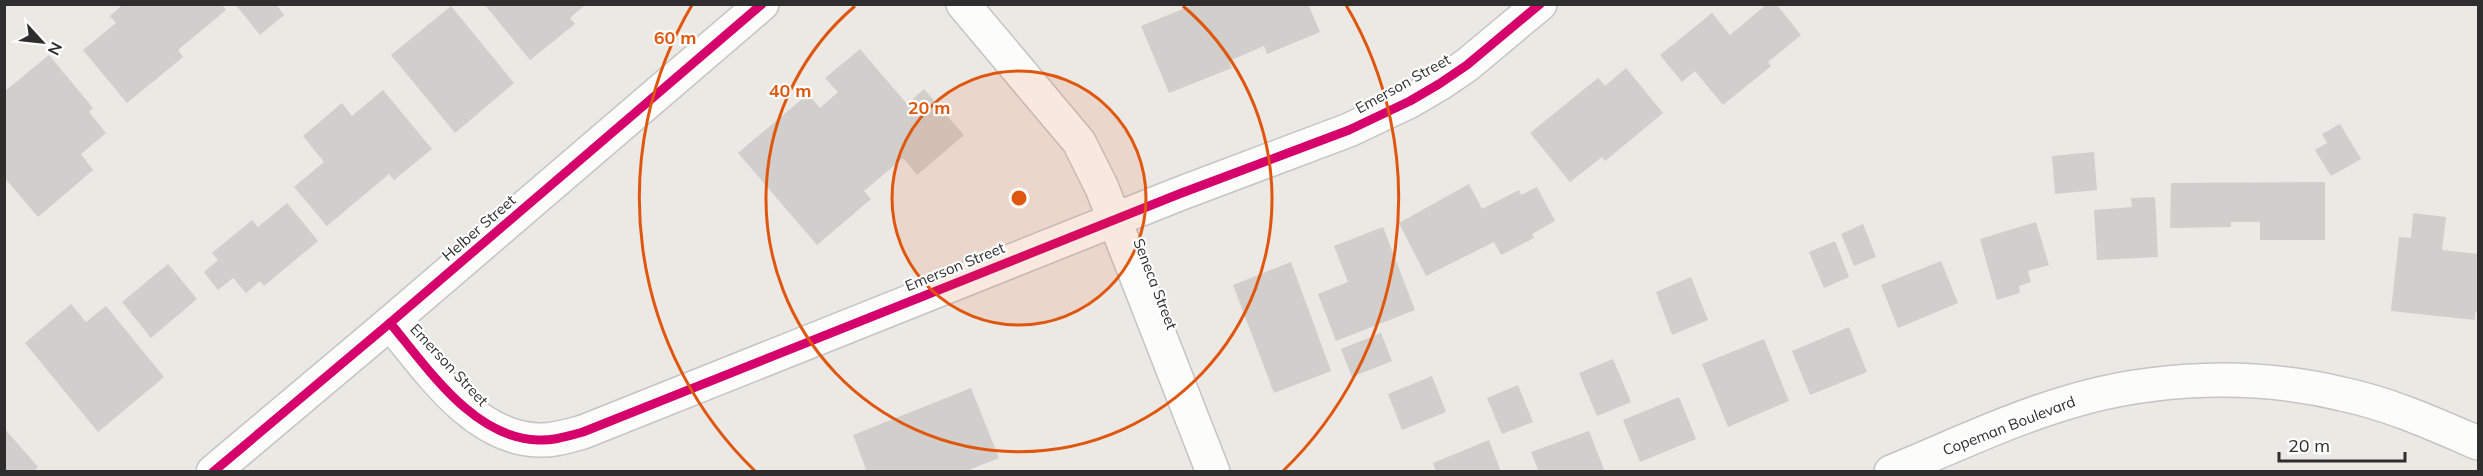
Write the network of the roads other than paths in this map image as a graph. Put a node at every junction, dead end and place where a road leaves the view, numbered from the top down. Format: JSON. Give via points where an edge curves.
{"nodes":[{"id":1,"x":762,"y":4,"type":"edge"},
{"id":2,"x":963,"y":4,"type":"edge"},
{"id":3,"x":1540,"y":4,"type":"edge"},
{"id":4,"x":1114,"y":220,"type":"junction"},
{"id":5,"x":390,"y":323,"type":"junction"},
{"id":6,"x":2478,"y":443,"type":"edge"},
{"id":7,"x":213,"y":471,"type":"edge"},
{"id":8,"x":1213,"y":471,"type":"edge"},
{"id":9,"x":1891,"y":471,"type":"edge"}],
"edges":[{"from":1,"to":5,"type":"street","name":"Helber Street"},
{"from":2,"to":4,"type":"street","name":"Seneca Street","via":[[1079,141]]},
{"from":3,"to":4,"type":"street","name":"Emerson Street","via":[[1467,65],[1410,101],[1350,130]]},
{"from":4,"to":5,"type":"street","name":"Emerson Street","via":[[583,432],[540,441],[491,427],[476,417]]},
{"from":4,"to":8,"type":"street","name":"Seneca Street"},
{"from":5,"to":7,"type":"street","name":"Helber Street"},
{"from":6,"to":9,"type":"street","name":"Copeman Boulevard","via":[[2412,415],[2343,394],[2275,382],[2191,381],[2070,402]]}]}
